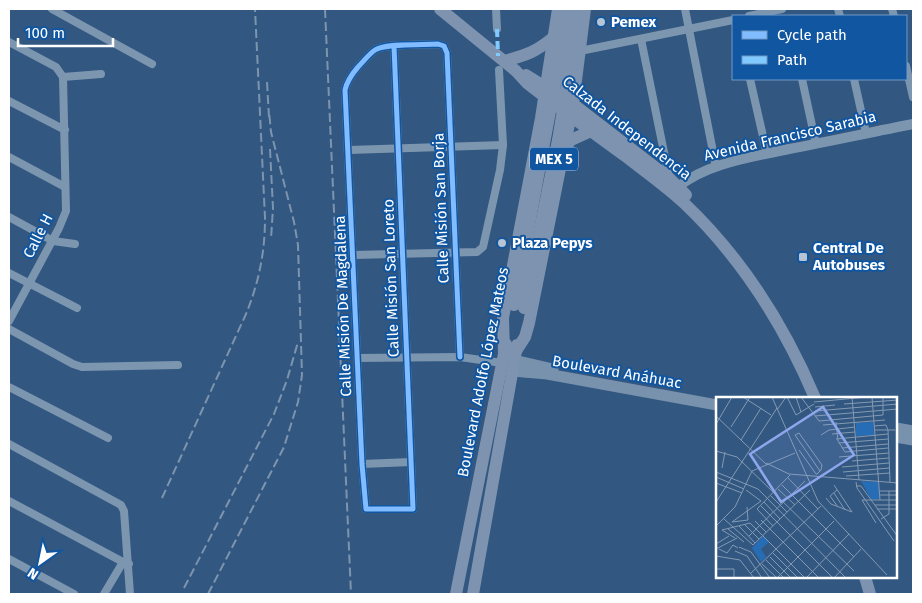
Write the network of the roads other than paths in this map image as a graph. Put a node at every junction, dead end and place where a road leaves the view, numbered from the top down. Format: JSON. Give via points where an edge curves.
{"nodes":[{"id":1,"x":52,"y":9,"type":"edge"},
{"id":2,"x":440,"y":9,"type":"edge"},
{"id":3,"x":496,"y":9,"type":"edge"},
{"id":4,"x":558,"y":9,"type":"edge"},
{"id":5,"x":566,"y":9,"type":"edge"},
{"id":6,"x":576,"y":9,"type":"edge"},
{"id":7,"x":585,"y":9,"type":"edge"},
{"id":8,"x":685,"y":9,"type":"edge"},
{"id":9,"x":784,"y":9,"type":"edge"},
{"id":10,"x":754,"y":15,"type":"edge"},
{"id":11,"x":732,"y":20,"type":"edge"},
{"id":12,"x":497,"y":29,"type":"dead end"},
{"id":13,"x":690,"y":30,"type":"junction"},
{"id":14,"x":555,"y":36,"type":"junction"},
{"id":15,"x":642,"y":40,"type":"junction"},
{"id":16,"x":9,"y":42,"type":"edge"},
{"id":17,"x":394,"y":46,"type":"junction"},
{"id":18,"x":580,"y":51,"type":"junction"},
{"id":19,"x":448,"y":58,"type":"joint"},
{"id":20,"x":152,"y":64,"type":"dead end"},
{"id":21,"x":502,"y":66,"type":"junction"},
{"id":22,"x":907,"y":70,"type":"edge"},
{"id":23,"x":516,"y":71,"type":"junction"},
{"id":24,"x":101,"y":74,"type":"dead end"},
{"id":25,"x":63,"y":77,"type":"junction"},
{"id":26,"x":750,"y":80,"type":"edge"},
{"id":27,"x":802,"y":80,"type":"edge"},
{"id":28,"x":854,"y":80,"type":"edge"},
{"id":29,"x":527,"y":83,"type":"junction"},
{"id":30,"x":575,"y":90,"type":"junction"},
{"id":31,"x":545,"y":91,"type":"junction"},
{"id":32,"x":913,"y":97,"type":"edge"},
{"id":33,"x":9,"y":101,"type":"edge"},
{"id":34,"x":571,"y":110,"type":"junction"},
{"id":35,"x":541,"y":118,"type":"junction"},
{"id":36,"x":913,"y":124,"type":"edge"},
{"id":37,"x":591,"y":125,"type":"junction"},
{"id":38,"x":65,"y":130,"type":"junction"},
{"id":39,"x":866,"y":133,"type":"junction"},
{"id":40,"x":816,"y":144,"type":"junction"},
{"id":41,"x":503,"y":145,"type":"junction"},
{"id":42,"x":450,"y":148,"type":"junction"},
{"id":43,"x":398,"y":149,"type":"junction"},
{"id":44,"x":349,"y":150,"type":"junction"},
{"id":45,"x":563,"y":150,"type":"junction"},
{"id":46,"x":767,"y":154,"type":"junction"},
{"id":47,"x":9,"y":157,"type":"edge"},
{"id":48,"x":716,"y":167,"type":"junction"},
{"id":49,"x":673,"y":182,"type":"junction"},
{"id":50,"x":65,"y":187,"type":"junction"},
{"id":51,"x":9,"y":217,"type":"edge"},
{"id":52,"x":53,"y":241,"type":"junction"},
{"id":53,"x":75,"y":244,"type":"dead end"},
{"id":54,"x":455,"y":251,"type":"junction"},
{"id":55,"x":403,"y":253,"type":"junction"},
{"id":56,"x":353,"y":254,"type":"junction"},
{"id":57,"x":9,"y":273,"type":"edge"},
{"id":58,"x":29,"y":284,"type":"junction"},
{"id":59,"x":519,"y":306,"type":"junction"},
{"id":60,"x":77,"y":308,"type":"dead end"},
{"id":61,"x":9,"y":321,"type":"edge"},
{"id":62,"x":9,"y":329,"type":"edge"},
{"id":63,"x":460,"y":357,"type":"junction"},
{"id":64,"x":357,"y":358,"type":"junction"},
{"id":65,"x":407,"y":358,"type":"junction"},
{"id":66,"x":510,"y":359,"type":"junction"},
{"id":67,"x":178,"y":365,"type":"dead end"},
{"id":68,"x":9,"y":386,"type":"edge"},
{"id":69,"x":815,"y":397,"type":"edge"},
{"id":70,"x":823,"y":397,"type":"edge"},
{"id":71,"x":716,"y":400,"type":"edge"},
{"id":72,"x":716,"y":405,"type":"edge"},
{"id":73,"x":897,"y":428,"type":"edge"},
{"id":74,"x":913,"y":431,"type":"edge"},
{"id":75,"x":108,"y":438,"type":"dead end"},
{"id":76,"x":897,"y":438,"type":"edge"},
{"id":77,"x":913,"y":440,"type":"edge"},
{"id":78,"x":9,"y":444,"type":"edge"},
{"id":79,"x":411,"y":462,"type":"junction"},
{"id":80,"x":362,"y":464,"type":"junction"},
{"id":81,"x":9,"y":501,"type":"edge"},
{"id":82,"x":366,"y":509,"type":"joint"},
{"id":83,"x":9,"y":559,"type":"edge"},
{"id":84,"x":126,"y":563,"type":"junction"},
{"id":85,"x":865,"y":578,"type":"edge"},
{"id":86,"x":74,"y":594,"type":"edge"},
{"id":87,"x":104,"y":594,"type":"edge"},
{"id":88,"x":130,"y":594,"type":"edge"},
{"id":89,"x":456,"y":594,"type":"edge"},
{"id":90,"x":473,"y":594,"type":"edge"},
{"id":91,"x":870,"y":594,"type":"edge"}],
"edges":[{"from":1,"to":20,"type":"street"},
{"from":2,"to":21,"type":"main road","name":"Calzada Independencia"},
{"from":3,"to":12,"type":"street"},
{"from":4,"to":14,"type":"main road"},
{"from":5,"to":59,"type":"main road","name":"Boulevard Adolfo López Mateos","number":"MEX 5","bridge":true},
{"from":6,"to":59,"type":"main road","name":"Boulevard Adolfo López Mateos","number":"MEX 5","bridge":true,"via":[[561,123]]},
{"from":7,"to":18,"type":"main road"},
{"from":8,"to":13,"type":"street"},
{"from":9,"to":10,"type":"street"},
{"from":11,"to":13,"type":"street"},
{"from":13,"to":15,"type":"street"},
{"from":13,"to":48,"type":"street"},
{"from":14,"to":21,"type":"main road","via":[[541,48]]},
{"from":14,"to":31,"type":"main road"},
{"from":15,"to":18,"type":"street"},
{"from":15,"to":49,"type":"street"},
{"from":16,"to":25,"type":"street","via":[[56,67]]},
{"from":17,"to":19,"type":"street","name":"Calle Misión De Magdalena","via":[[438,44],[446,49]]},
{"from":17,"to":43,"type":"street","name":"Calle Misión San Loreto"},
{"from":17,"to":44,"type":"street","name":"Calle Misión De Magdalena","via":[[377,49],[353,72],[346,85]]},
{"from":18,"to":30,"type":"main road"},
{"from":19,"to":42,"type":"street","name":"Calle Misión San Borja"},
{"from":21,"to":23,"type":"main road","name":"Calzada Independencia"},
{"from":21,"to":41,"type":"street"},
{"from":22,"to":32,"type":"street"},
{"from":23,"to":29,"type":"main road","name":"Calzada Independencia"},
{"from":23,"to":31,"type":"main road","name":"Calzada Independencia","via":[[531,76]]},
{"from":24,"to":25,"type":"street"},
{"from":25,"to":38,"type":"street","name":"Calle H"},
{"from":26,"to":46,"type":"street"},
{"from":27,"to":40,"type":"street"},
{"from":28,"to":39,"type":"street"},
{"from":29,"to":31,"type":"main road","name":"Calzada Independencia"},
{"from":29,"to":35,"type":"main road"},
{"from":30,"to":34,"type":"main road"},
{"from":30,"to":37,"type":"main road"},
{"from":31,"to":34,"type":"main road","name":"Calzada Independencia"},
{"from":31,"to":35,"type":"main road"},
{"from":33,"to":38,"type":"street"},
{"from":34,"to":37,"type":"main road","name":"Calzada Independencia"},
{"from":34,"to":45,"type":"main road"},
{"from":35,"to":66,"type":"main road","via":[[503,318],[502,336]]},
{"from":36,"to":39,"type":"street","name":"Avenida Francisco Sarabia"},
{"from":37,"to":45,"type":"main road"},
{"from":37,"to":49,"type":"main road","name":"Calzada Independencia"},
{"from":37,"to":69,"type":"main road","name":"Calzada Independencia","via":[[684,203],[744,270],[771,310]]},
{"from":38,"to":50,"type":"street","name":"Calle H"},
{"from":39,"to":40,"type":"street","name":"Avenida Francisco Sarabia"},
{"from":40,"to":46,"type":"street","name":"Avenida Francisco Sarabia"},
{"from":41,"to":42,"type":"street"},
{"from":41,"to":54,"type":"street","via":[[484,245],[477,252]]},
{"from":42,"to":43,"type":"street"},
{"from":42,"to":54,"type":"street","name":"Calle Misión San Borja"},
{"from":43,"to":44,"type":"street"},
{"from":43,"to":55,"type":"street","name":"Calle Misión San Loreto"},
{"from":44,"to":56,"type":"street","name":"Calle Misión De Magdalena"},
{"from":45,"to":66,"type":"main road","via":[[529,323],[523,341]]},
{"from":46,"to":48,"type":"street","name":"Avenida Francisco Sarabia"},
{"from":47,"to":50,"type":"street"},
{"from":48,"to":49,"type":"street","name":"Avenida Francisco Sarabia"},
{"from":49,"to":70,"type":"main road","name":"Calzada Independencia","via":[[751,265],[803,349]]},
{"from":50,"to":52,"type":"street","name":"Calle H","via":[[65,216]]},
{"from":51,"to":52,"type":"street"},
{"from":52,"to":53,"type":"street"},
{"from":52,"to":58,"type":"street","name":"Calle H"},
{"from":54,"to":55,"type":"street"},
{"from":54,"to":63,"type":"street","name":"Calle Misión San Borja"},
{"from":55,"to":56,"type":"street"},
{"from":55,"to":65,"type":"street","name":"Calle Misión San Loreto"},
{"from":56,"to":64,"type":"street","name":"Calle Misión De Magdalena"},
{"from":57,"to":58,"type":"street"},
{"from":58,"to":60,"type":"street"},
{"from":58,"to":61,"type":"street","name":"Calle H"},
{"from":59,"to":66,"type":"main road","name":"Boulevard Adolfo López Mateos","number":"MEX 5"},
{"from":62,"to":67,"type":"street","via":[[82,367]]},
{"from":63,"to":65,"type":"street"},
{"from":63,"to":66,"type":"street"},
{"from":64,"to":65,"type":"street"},
{"from":64,"to":80,"type":"street","name":"Calle Misión De Magdalena"},
{"from":65,"to":79,"type":"street","name":"Calle Misión San Loreto"},
{"from":66,"to":71,"type":"main road","name":"Boulevard Anáhuac"},
{"from":66,"to":72,"type":"main road","name":"Boulevard Anáhuac","via":[[547,374]]},
{"from":66,"to":89,"type":"main road","name":"Boulevard Adolfo López Mateos","number":"MEX 5"},
{"from":66,"to":90,"type":"main road","name":"Boulevard Adolfo López Mateos","number":"MEX 5"},
{"from":68,"to":75,"type":"street"},
{"from":73,"to":74,"type":"main road"},
{"from":76,"to":77,"type":"main road"},
{"from":78,"to":84,"type":"street","via":[[121,505]]},
{"from":79,"to":80,"type":"street"},
{"from":79,"to":82,"type":"street","name":"Calle Misión San Loreto","via":[[413,509]]},
{"from":80,"to":82,"type":"street","name":"Calle Misión De Magdalena"},
{"from":81,"to":84,"type":"street"},
{"from":83,"to":86,"type":"street"},
{"from":84,"to":87,"type":"street"},
{"from":84,"to":88,"type":"street"},
{"from":85,"to":91,"type":"main road"}]}
